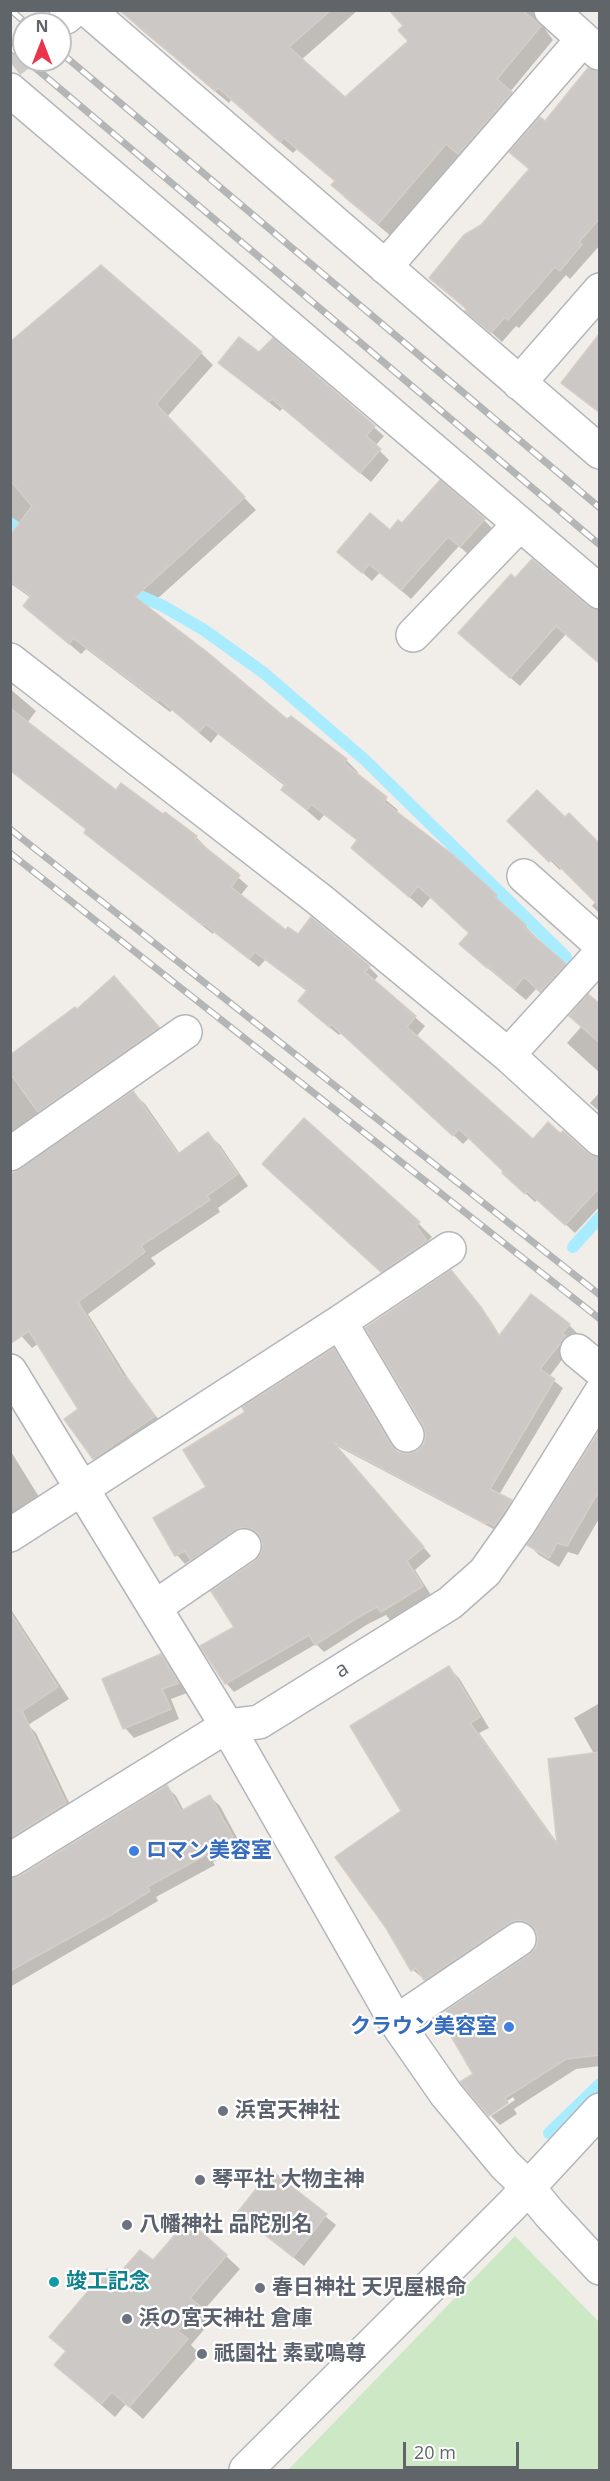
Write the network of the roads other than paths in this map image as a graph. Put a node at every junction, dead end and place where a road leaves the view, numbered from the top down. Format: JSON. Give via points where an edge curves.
{"nodes":[{"id":1,"x":551,"y":10,"type":"edge"},
{"id":2,"x":76,"y":13,"type":"edge"},
{"id":3,"x":591,"y":46,"type":"edge"},
{"id":4,"x":10,"y":90,"type":"edge"},
{"id":5,"x":385,"y":267,"type":"junction"},
{"id":6,"x":600,"y":290,"type":"edge"},
{"id":7,"x":519,"y":383,"type":"junction"},
{"id":8,"x":600,"y":452,"type":"edge"},
{"id":9,"x":519,"y":525,"type":"junction"},
{"id":10,"x":600,"y":592,"type":"edge"},
{"id":11,"x":413,"y":635,"type":"dead end"},
{"id":12,"x":10,"y":660,"type":"edge"},
{"id":13,"x":524,"y":876,"type":"dead end"},
{"id":14,"x":600,"y":944,"type":"edge"},
{"id":15,"x":600,"y":954,"type":"edge"},
{"id":16,"x":186,"y":1032,"type":"dead end"},
{"id":17,"x":508,"y":1055,"type":"junction"},
{"id":18,"x":600,"y":1139,"type":"edge"},
{"id":19,"x":10,"y":1154,"type":"edge"},
{"id":20,"x":449,"y":1250,"type":"dead end"},
{"id":21,"x":340,"y":1322,"type":"junction"},
{"id":22,"x":10,"y":1371,"type":"edge"},
{"id":23,"x":600,"y":1394,"type":"edge"},
{"id":24,"x":407,"y":1435,"type":"dead end"},
{"id":25,"x":83,"y":1489,"type":"junction"},
{"id":26,"x":10,"y":1535,"type":"edge"},
{"id":27,"x":244,"y":1546,"type":"dead end"},
{"id":28,"x":155,"y":1607,"type":"junction"},
{"id":29,"x":227,"y":1726,"type":"junction"},
{"id":30,"x":10,"y":1860,"type":"edge"},
{"id":31,"x":519,"y":1940,"type":"dead end"},
{"id":32,"x":396,"y":2022,"type":"junction"},
{"id":33,"x":600,"y":2110,"type":"edge"},
{"id":34,"x":527,"y":2186,"type":"junction"},
{"id":35,"x":600,"y":2268,"type":"edge"},
{"id":36,"x":246,"y":2470,"type":"edge"}],
"edges":[{"from":1,"to":3,"type":"street"},
{"from":2,"to":5,"type":"street"},
{"from":3,"to":5,"type":"street"},
{"from":4,"to":9,"type":"street"},
{"from":5,"to":7,"type":"street"},
{"from":6,"to":7,"type":"street"},
{"from":7,"to":8,"type":"street"},
{"from":9,"to":10,"type":"street"},
{"from":9,"to":11,"type":"street"},
{"from":12,"to":17,"type":"street","via":[[320,900]]},
{"from":13,"to":14,"type":"street"},
{"from":15,"to":17,"type":"street"},
{"from":16,"to":19,"type":"street"},
{"from":17,"to":18,"type":"street"},
{"from":20,"to":21,"type":"street"},
{"from":21,"to":24,"type":"street"},
{"from":21,"to":25,"type":"street"},
{"from":22,"to":25,"type":"street"},
{"from":23,"to":29,"type":"street","name":"a","via":[[485,1572],[450,1603],[259,1722]]},
{"from":25,"to":26,"type":"street"},
{"from":25,"to":28,"type":"street"},
{"from":27,"to":28,"type":"street"},
{"from":28,"to":29,"type":"street"},
{"from":29,"to":30,"type":"street","name":"a"},
{"from":29,"to":32,"type":"street"},
{"from":31,"to":32,"type":"street"},
{"from":32,"to":34,"type":"street","via":[[446,2094]]},
{"from":33,"to":34,"type":"street"},
{"from":34,"to":35,"type":"street"},
{"from":34,"to":36,"type":"street"}]}
